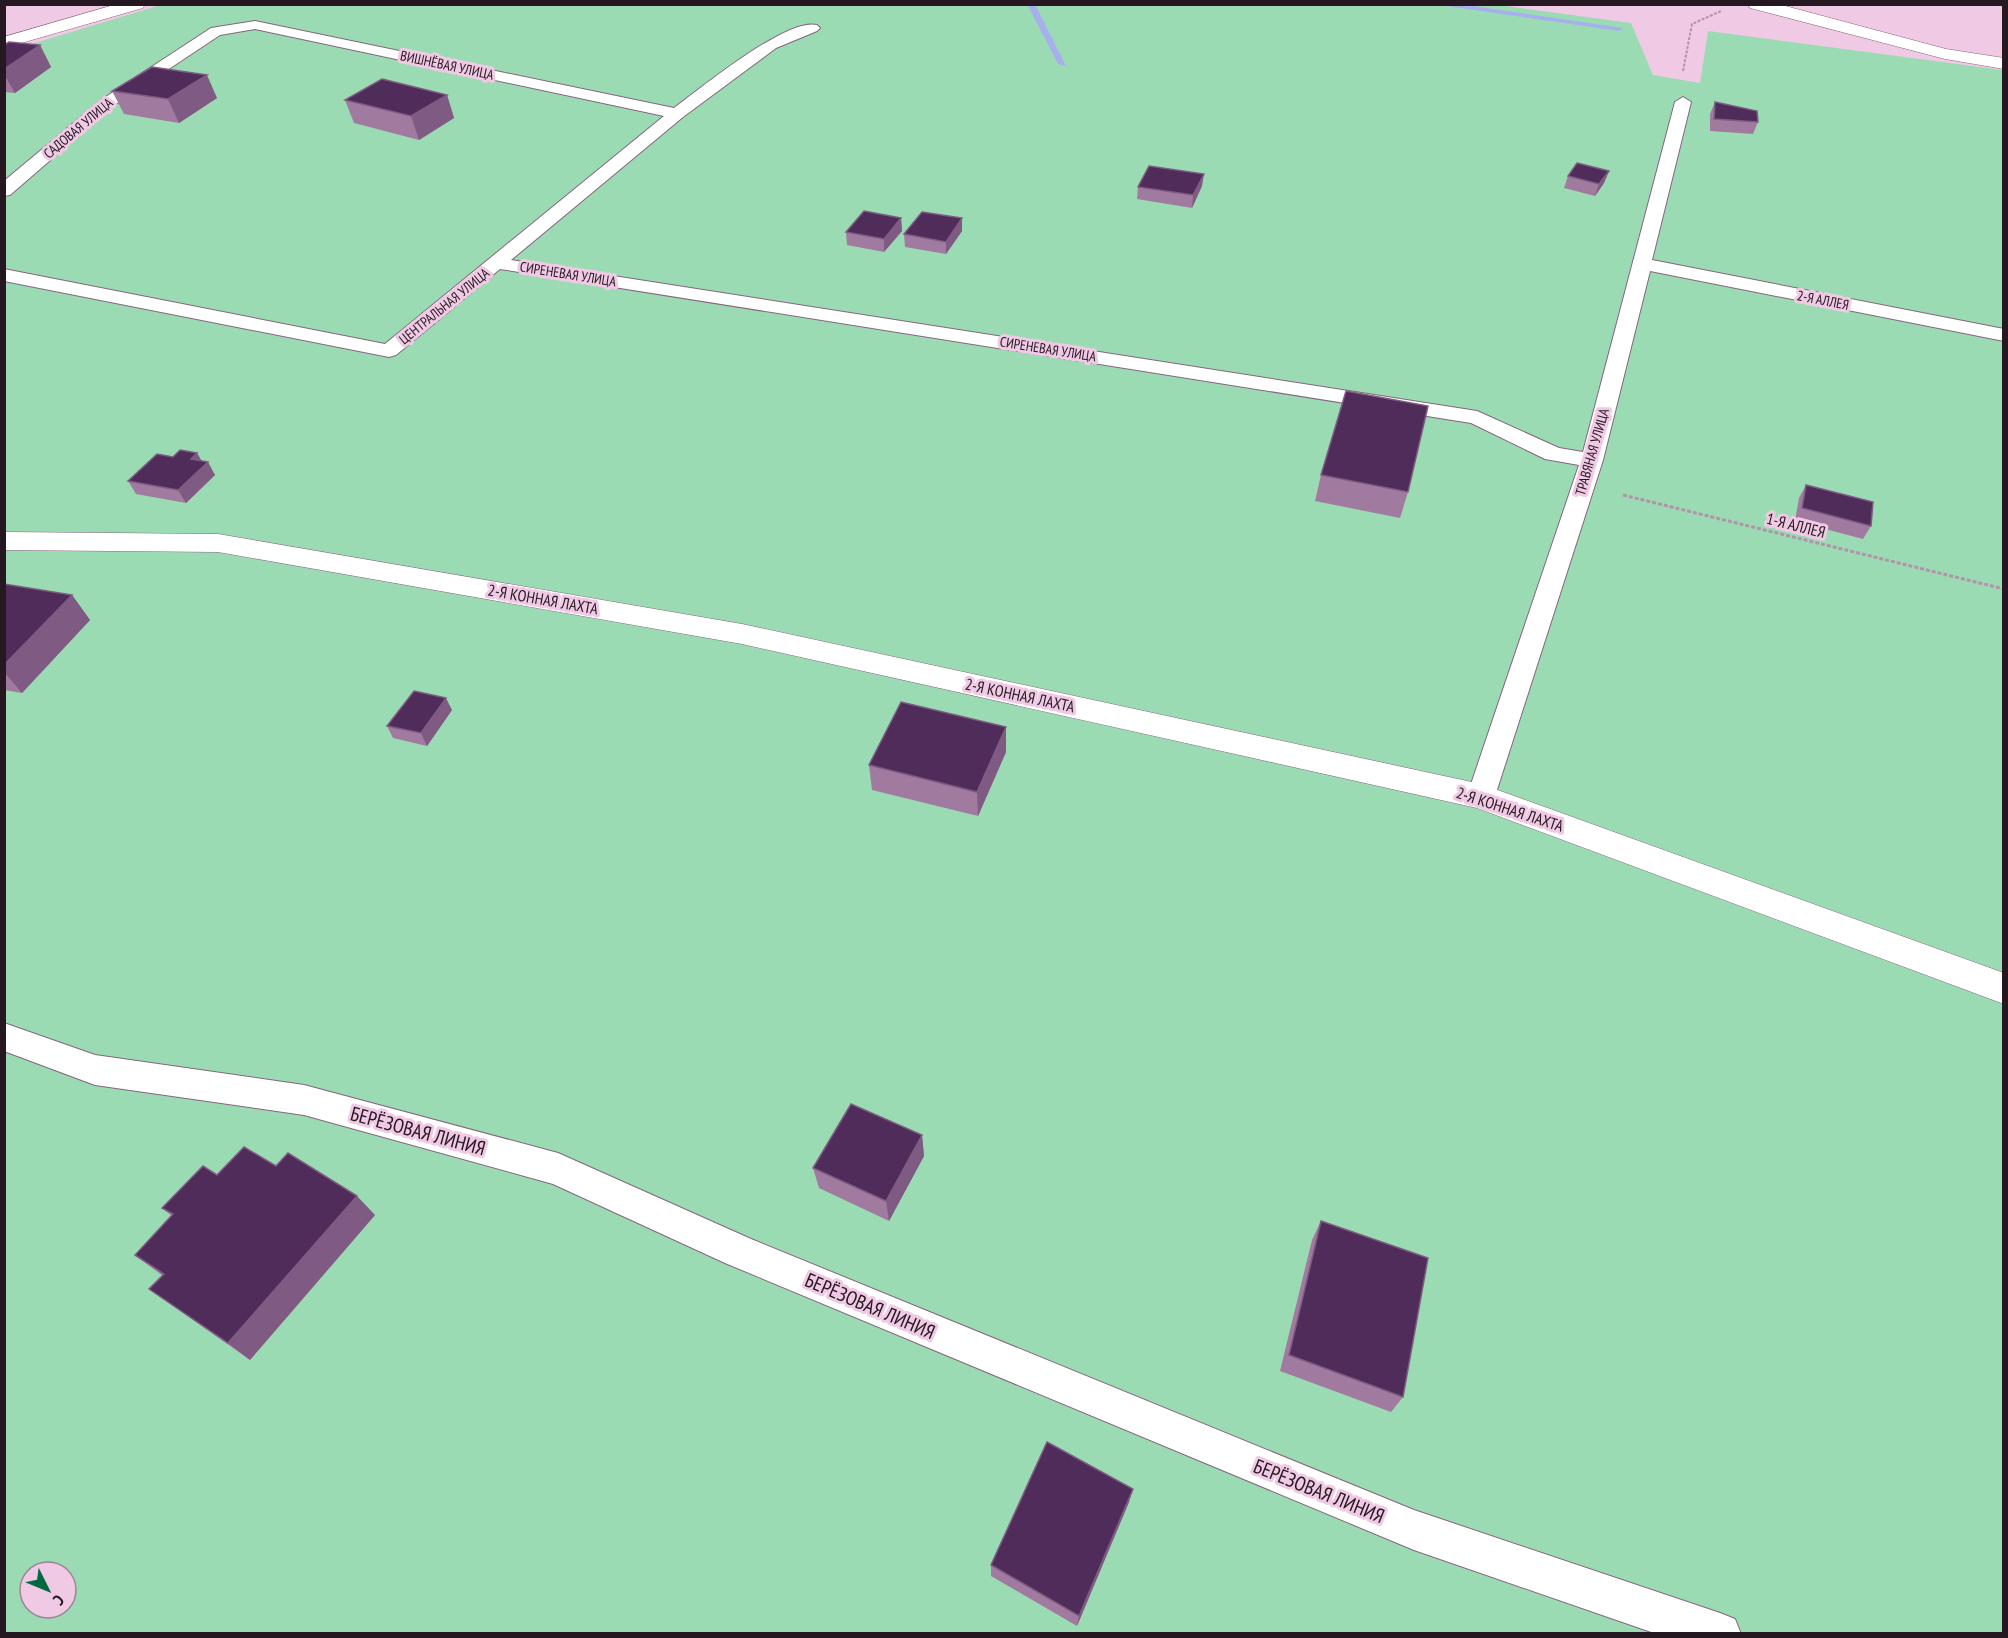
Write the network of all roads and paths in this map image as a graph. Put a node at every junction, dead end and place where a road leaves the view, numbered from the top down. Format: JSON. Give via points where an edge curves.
{"nodes":[{"id":1,"x":1756,"y":4,"type":"edge"},
{"id":2,"x":128,"y":6,"type":"edge"},
{"id":3,"x":1724,"y":9,"type":"dead end"},
{"id":4,"x":812,"y":28,"type":"dead end"},
{"id":5,"x":216,"y":31,"type":"joint"},
{"id":6,"x":4,"y":43,"type":"edge"},
{"id":7,"x":2004,"y":64,"type":"edge"},
{"id":8,"x":1683,"y":102,"type":"joint"},
{"id":9,"x":676,"y":114,"type":"junction"},
{"id":10,"x":4,"y":191,"type":"edge"},
{"id":11,"x":496,"y":263,"type":"junction"},
{"id":12,"x":1642,"y":264,"type":"junction"},
{"id":13,"x":4,"y":275,"type":"edge"},
{"id":14,"x":2004,"y":335,"type":"edge"},
{"id":15,"x":1592,"y":460,"type":"junction"},
{"id":16,"x":1584,"y":485,"type":"junction"},
{"id":17,"x":4,"y":541,"type":"edge"},
{"id":18,"x":2004,"y":589,"type":"edge"},
{"id":19,"x":1482,"y":796,"type":"junction"},
{"id":20,"x":2004,"y":989,"type":"edge"},
{"id":21,"x":4,"y":1037,"type":"edge"},
{"id":22,"x":1720,"y":1634,"type":"edge"}],
"edges":[{"from":1,"to":7,"type":"street","via":[[1945,54]]},
{"from":2,"to":6,"type":"street"},
{"from":3,"to":8,"type":"path","via":[[1692,24],[1683,72]]},
{"from":4,"to":9,"type":"lane","name":"ЦЕНТРАЛЬНАЯ УЛИЦА","via":[[771,45]]},
{"from":5,"to":9,"type":"lane","name":"ВИШНЁВАЯ УЛИЦА","via":[[255,25]]},
{"from":5,"to":10,"type":"lane","name":"САДОВАЯ УЛИЦА","via":[[107,103]]},
{"from":8,"to":12,"type":"lane","name":"ТРАВЯНАЯ УЛИЦА"},
{"from":9,"to":11,"type":"lane","name":"ЦЕНТРАЛЬНАЯ УЛИЦА"},
{"from":11,"to":13,"type":"lane","name":"ЦЕНТРАЛЬНАЯ УЛИЦА","via":[[389,351]]},
{"from":11,"to":15,"type":"lane","name":"СИРЕНЕВАЯ УЛИЦА","via":[[1477,417],[1553,454]]},
{"from":12,"to":14,"type":"lane","name":"2-Я АЛЛЕЯ"},
{"from":12,"to":15,"type":"lane","name":"ТРАВЯНАЯ УЛИЦА"},
{"from":15,"to":16,"type":"lane","name":"ТРАВЯНАЯ УЛИЦА"},
{"from":16,"to":18,"type":"path","name":"1-Я АЛЛЕЯ"},
{"from":16,"to":19,"type":"lane","name":"ТРАВЯНАЯ УЛИЦА"},
{"from":17,"to":19,"type":"street","name":"2-Я КОННАЯ ЛАХТА","via":[[218,543],[742,634]]},
{"from":19,"to":20,"type":"street","name":"2-Я КОННАЯ ЛАХТА"},
{"from":21,"to":22,"type":"lane","name":"БЕРЁЗОВАЯ ЛИНИЯ","via":[[95,1070],[304,1100],[558,1169],[738,1251],[1413,1530]]}]}
